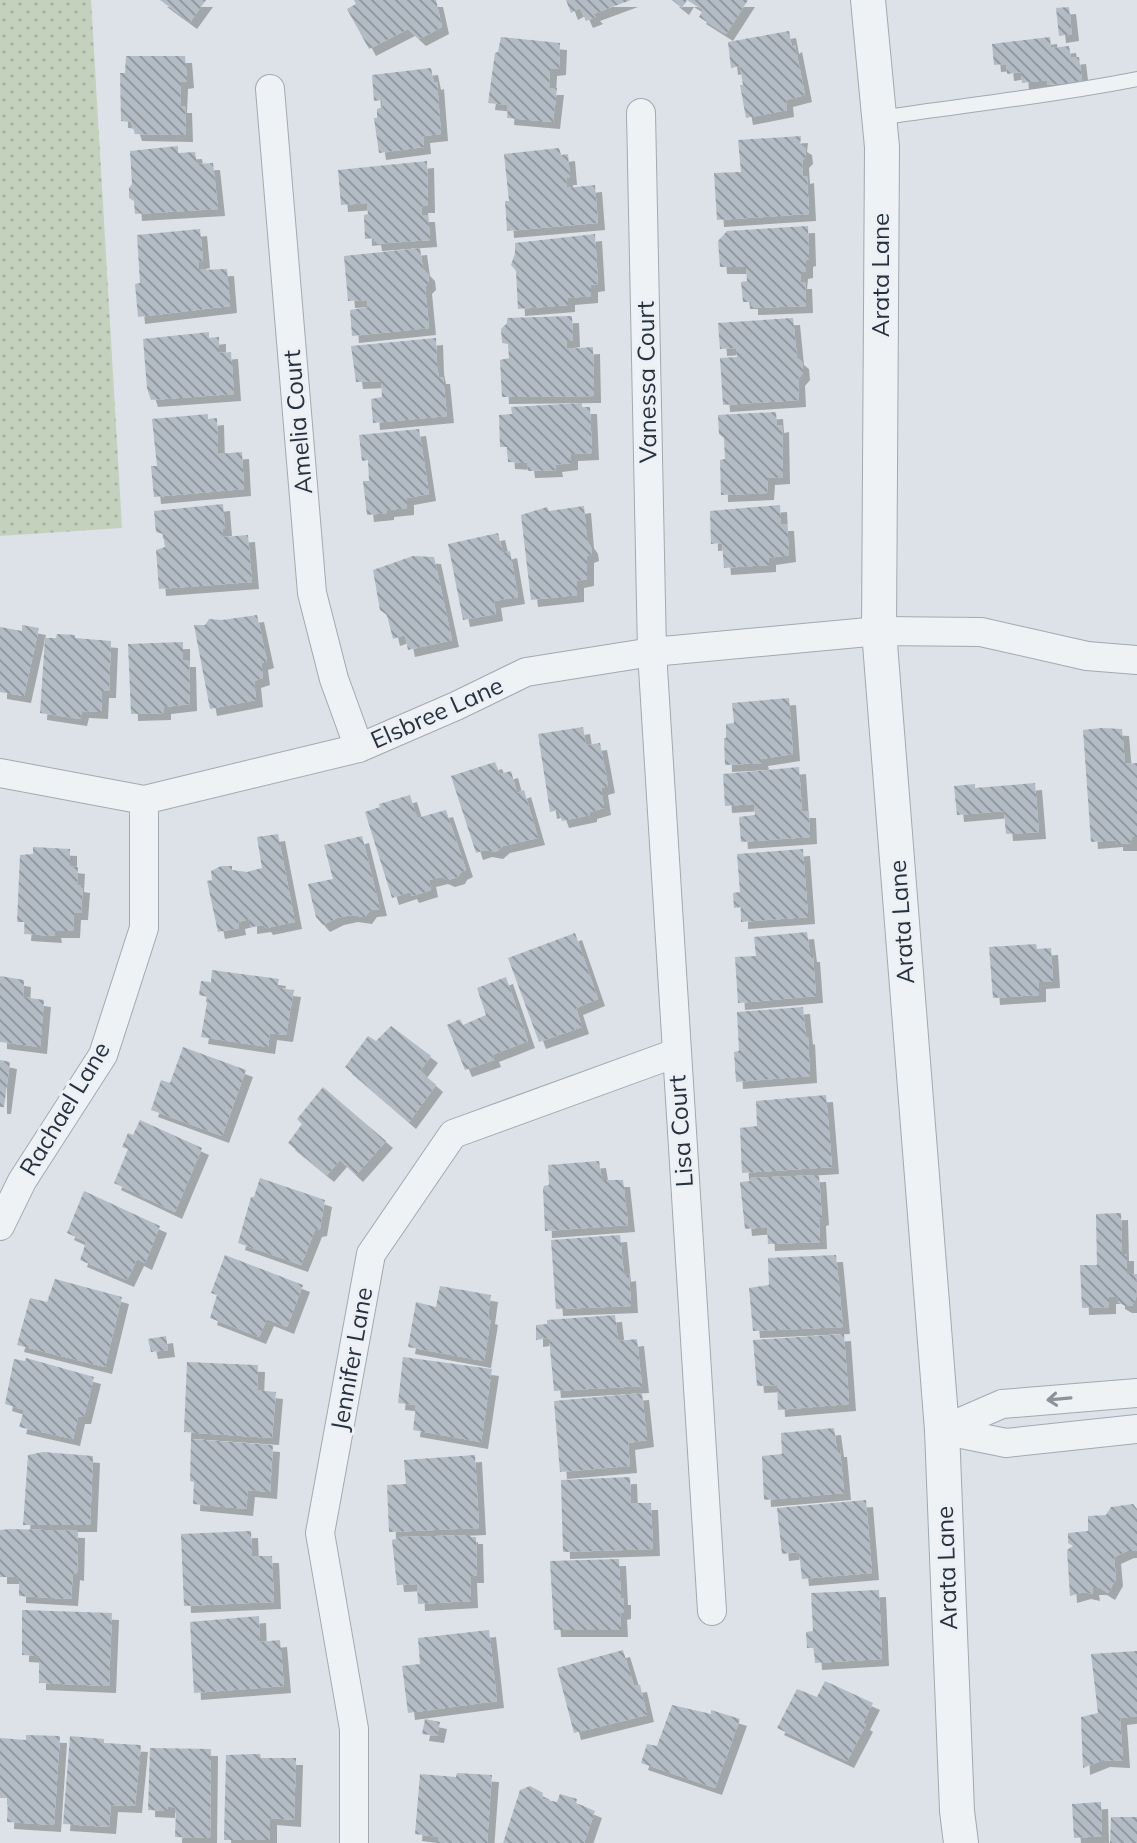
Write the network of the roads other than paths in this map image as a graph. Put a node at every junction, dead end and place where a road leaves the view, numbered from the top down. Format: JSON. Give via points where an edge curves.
{"nodes":[{"id":1,"x":868,"y":0,"type":"edge"},
{"id":2,"x":1137,"y":79,"type":"edge"},
{"id":3,"x":270,"y":89,"type":"dead end"},
{"id":4,"x":641,"y":113,"type":"dead end"},
{"id":5,"x":879,"y":118,"type":"junction"},
{"id":6,"x":879,"y":631,"type":"junction"},
{"id":7,"x":652,"y":652,"type":"junction"},
{"id":8,"x":1137,"y":660,"type":"edge"},
{"id":9,"x":359,"y":748,"type":"junction"},
{"id":10,"x":0,"y":773,"type":"edge"},
{"id":11,"x":144,"y":800,"type":"junction"},
{"id":12,"x":676,"y":1053,"type":"junction"},
{"id":13,"x":0,"y":1226,"type":"edge"},
{"id":14,"x":1137,"y":1393,"type":"edge"},
{"id":15,"x":1137,"y":1429,"type":"edge"},
{"id":16,"x":942,"y":1430,"type":"junction"},
{"id":17,"x":712,"y":1611,"type":"dead end"},
{"id":18,"x":354,"y":1843,"type":"edge"},
{"id":19,"x":961,"y":1843,"type":"edge"}],
"edges":[{"from":1,"to":5,"type":"street","name":"Arata Lane"},
{"from":2,"to":5,"type":"lane"},
{"from":3,"to":9,"type":"street","name":"Amelia Court","via":[[312,593]]},
{"from":4,"to":7,"type":"street","name":"Vanessa Court"},
{"from":5,"to":6,"type":"street","name":"Arata Lane"},
{"from":6,"to":7,"type":"street","name":"Elsbree Lane"},
{"from":6,"to":8,"type":"street","name":"Elsbree Lane","via":[[981,632],[1087,656]]},
{"from":6,"to":16,"type":"street","name":"Arata Lane"},
{"from":7,"to":9,"type":"street","name":"Elsbree Lane","via":[[526,672]]},
{"from":7,"to":12,"type":"street","name":"Lisa Court"},
{"from":9,"to":11,"type":"street","name":"Elsbree Lane"},
{"from":10,"to":11,"type":"street","name":"Elsbree Lane"},
{"from":11,"to":13,"type":"street","name":"Rachael Lane","via":[[144,928],[103,1055],[22,1181]]},
{"from":12,"to":17,"type":"street","name":"Lisa Court"},
{"from":12,"to":18,"type":"street","name":"Jennifer Lane","via":[[453,1134],[371,1254],[320,1533],[354,1729]]},
{"from":14,"to":16,"type":"street","one_way":true,"via":[[1002,1404]]},
{"from":15,"to":16,"type":"street","via":[[1006,1443]]},
{"from":16,"to":19,"type":"street","name":"Arata Lane"}]}
